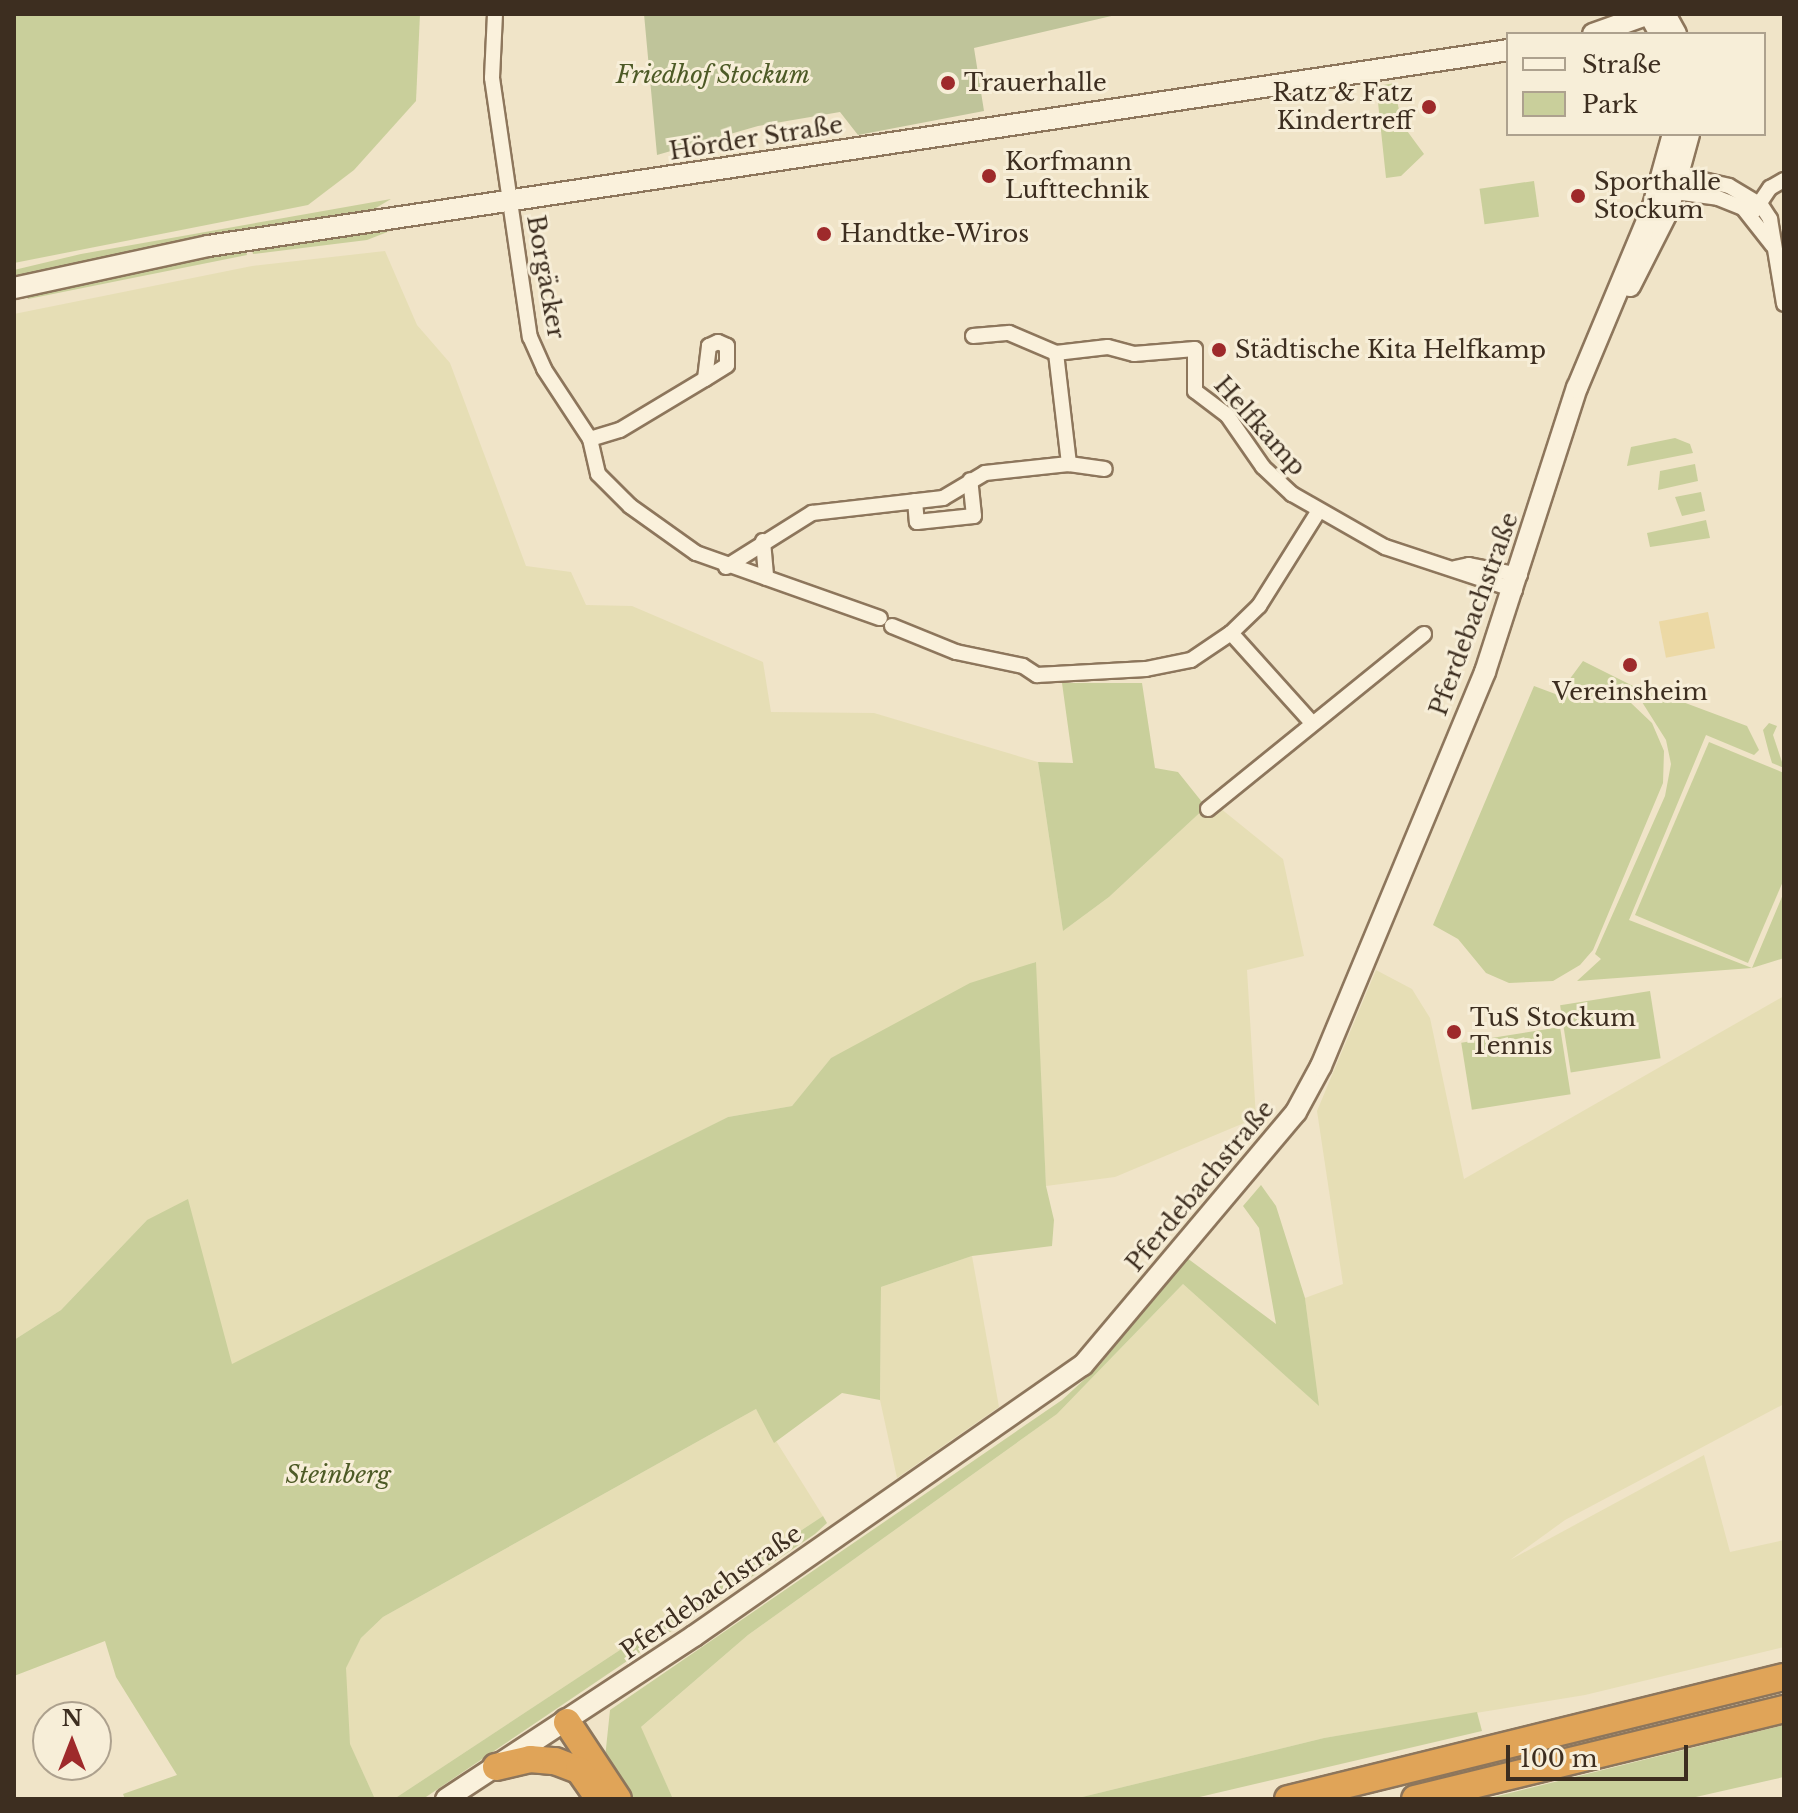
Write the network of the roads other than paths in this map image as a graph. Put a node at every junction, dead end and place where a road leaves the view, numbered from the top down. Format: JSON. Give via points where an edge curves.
{"nodes":[{"id":1,"x":495,"y":14,"type":"edge"},
{"id":2,"x":1649,"y":14,"type":"edge"},
{"id":3,"x":1665,"y":14,"type":"edge"},
{"id":4,"x":1599,"y":32,"type":"edge"},
{"id":5,"x":1659,"y":32,"type":"edge"},
{"id":6,"x":1675,"y":32,"type":"edge"},
{"id":7,"x":1506,"y":50,"type":"edge"},
{"id":8,"x":1673,"y":136,"type":"edge"},
{"id":9,"x":1688,"y":136,"type":"edge"},
{"id":10,"x":1784,"y":180,"type":"edge"},
{"id":11,"x":1672,"y":183,"type":"junction"},
{"id":12,"x":1757,"y":201,"type":"junction"},
{"id":13,"x":511,"y":203,"type":"junction"},
{"id":14,"x":1754,"y":218,"type":"junction"},
{"id":15,"x":1773,"y":246,"type":"junction"},
{"id":16,"x":14,"y":288,"type":"edge"},
{"id":17,"x":1784,"y":304,"type":"edge"},
{"id":18,"x":973,"y":336,"type":"dead end"},
{"id":19,"x":1056,"y":353,"type":"junction"},
{"id":20,"x":705,"y":379,"type":"dead end"},
{"id":21,"x":590,"y":439,"type":"junction"},
{"id":22,"x":1069,"y":464,"type":"junction"},
{"id":23,"x":1105,"y":469,"type":"dead end"},
{"id":24,"x":970,"y":480,"type":"junction"},
{"id":25,"x":943,"y":498,"type":"junction"},
{"id":26,"x":915,"y":501,"type":"junction"},
{"id":27,"x":1318,"y":512,"type":"junction"},
{"id":28,"x":945,"y":519,"type":"junction"},
{"id":29,"x":763,"y":541,"type":"junction"},
{"id":30,"x":726,"y":567,"type":"junction"},
{"id":31,"x":771,"y":580,"type":"junction"},
{"id":32,"x":1518,"y":583,"type":"junction"},
{"id":33,"x":1231,"y":633,"type":"junction"},
{"id":34,"x":1424,"y":634,"type":"dead end"},
{"id":35,"x":1312,"y":723,"type":"junction"},
{"id":36,"x":1208,"y":809,"type":"dead end"},
{"id":37,"x":1784,"y":1677,"type":"edge"},
{"id":38,"x":1784,"y":1709,"type":"edge"},
{"id":39,"x":561,"y":1725,"type":"junction"},
{"id":40,"x":496,"y":1767,"type":"junction"},
{"id":41,"x":579,"y":1770,"type":"junction"},
{"id":42,"x":446,"y":1799,"type":"edge"},
{"id":43,"x":599,"y":1799,"type":"edge"},
{"id":44,"x":618,"y":1799,"type":"edge"},
{"id":45,"x":1288,"y":1799,"type":"edge"},
{"id":46,"x":1415,"y":1799,"type":"edge"}],
"edges":[{"from":1,"to":13,"type":"street","name":"Borgäcker","via":[[492,78]]},
{"from":2,"to":4,"type":"main road"},
{"from":2,"to":5,"type":"main road"},
{"from":3,"to":6,"type":"main road"},
{"from":7,"to":13,"type":"main road","name":"Hörder Straße"},
{"from":8,"to":11,"type":"main road","name":"Pferdebachstraße"},
{"from":9,"to":11,"type":"main road","name":"Pferdebachstraße"},
{"from":10,"to":12,"type":"street"},
{"from":11,"to":12,"type":"street","via":[[1729,186]]},
{"from":11,"to":14,"type":"street","via":[[1718,198]]},
{"from":11,"to":32,"type":"main road","name":"Pferdebachstraße","via":[[1577,388]]},
{"from":12,"to":14,"type":"street"},
{"from":12,"to":15,"type":"street","via":[[1770,219]]},
{"from":13,"to":16,"type":"main road","name":"Hörder Straße","via":[[208,246]]},
{"from":13,"to":21,"type":"street","name":"Borgäcker","via":[[530,337],[567,409]]},
{"from":14,"to":15,"type":"street"},
{"from":15,"to":17,"type":"street"},
{"from":18,"to":19,"type":"street","name":"Helfkamp","via":[[1009,333]]},
{"from":19,"to":22,"type":"street"},
{"from":19,"to":27,"type":"street","name":"Helfkamp","via":[[1108,347],[1134,354],[1195,349],[1195,391],[1227,415],[1278,482]]},
{"from":20,"to":21,"type":"street","via":[[620,430]]},
{"from":21,"to":30,"type":"street","name":"Borgäcker","via":[[598,474],[630,506],[669,536]]},
{"from":22,"to":23,"type":"street"},
{"from":22,"to":24,"type":"street","via":[[985,473]]},
{"from":24,"to":25,"type":"street"},
{"from":24,"to":28,"type":"street","via":[[974,516]]},
{"from":25,"to":26,"type":"street"},
{"from":25,"to":28,"type":"street"},
{"from":26,"to":28,"type":"street","via":[[917,522]]},
{"from":26,"to":29,"type":"street","via":[[812,513]]},
{"from":27,"to":32,"type":"street","name":"Helfkamp","via":[[1385,547],[1466,576]]},
{"from":27,"to":33,"type":"street","name":"Borgäcker","via":[[1266,598]]},
{"from":29,"to":30,"type":"street"},
{"from":29,"to":31,"type":"street"},
{"from":30,"to":31,"type":"street","name":"Borgäcker"},
{"from":31,"to":33,"type":"street","name":"Borgäcker","via":[[956,652],[1055,677],[1191,660]]},
{"from":32,"to":39,"type":"main road","name":"Pferdebachstraße","via":[[1321,1066],[1274,1142],[1083,1365]]},
{"from":33,"to":35,"type":"street"},
{"from":34,"to":35,"type":"street"},
{"from":35,"to":36,"type":"street"},
{"from":37,"to":45,"type":"highway"},
{"from":38,"to":46,"type":"highway"},
{"from":39,"to":40,"type":"main road","name":"Pferdebachstraße"},
{"from":39,"to":41,"type":"highway"},
{"from":39,"to":44,"type":"highway"},
{"from":40,"to":41,"type":"highway","via":[[530,1759]]},
{"from":40,"to":42,"type":"main road","name":"Pferdebachstraße"},
{"from":41,"to":43,"type":"highway"}]}
